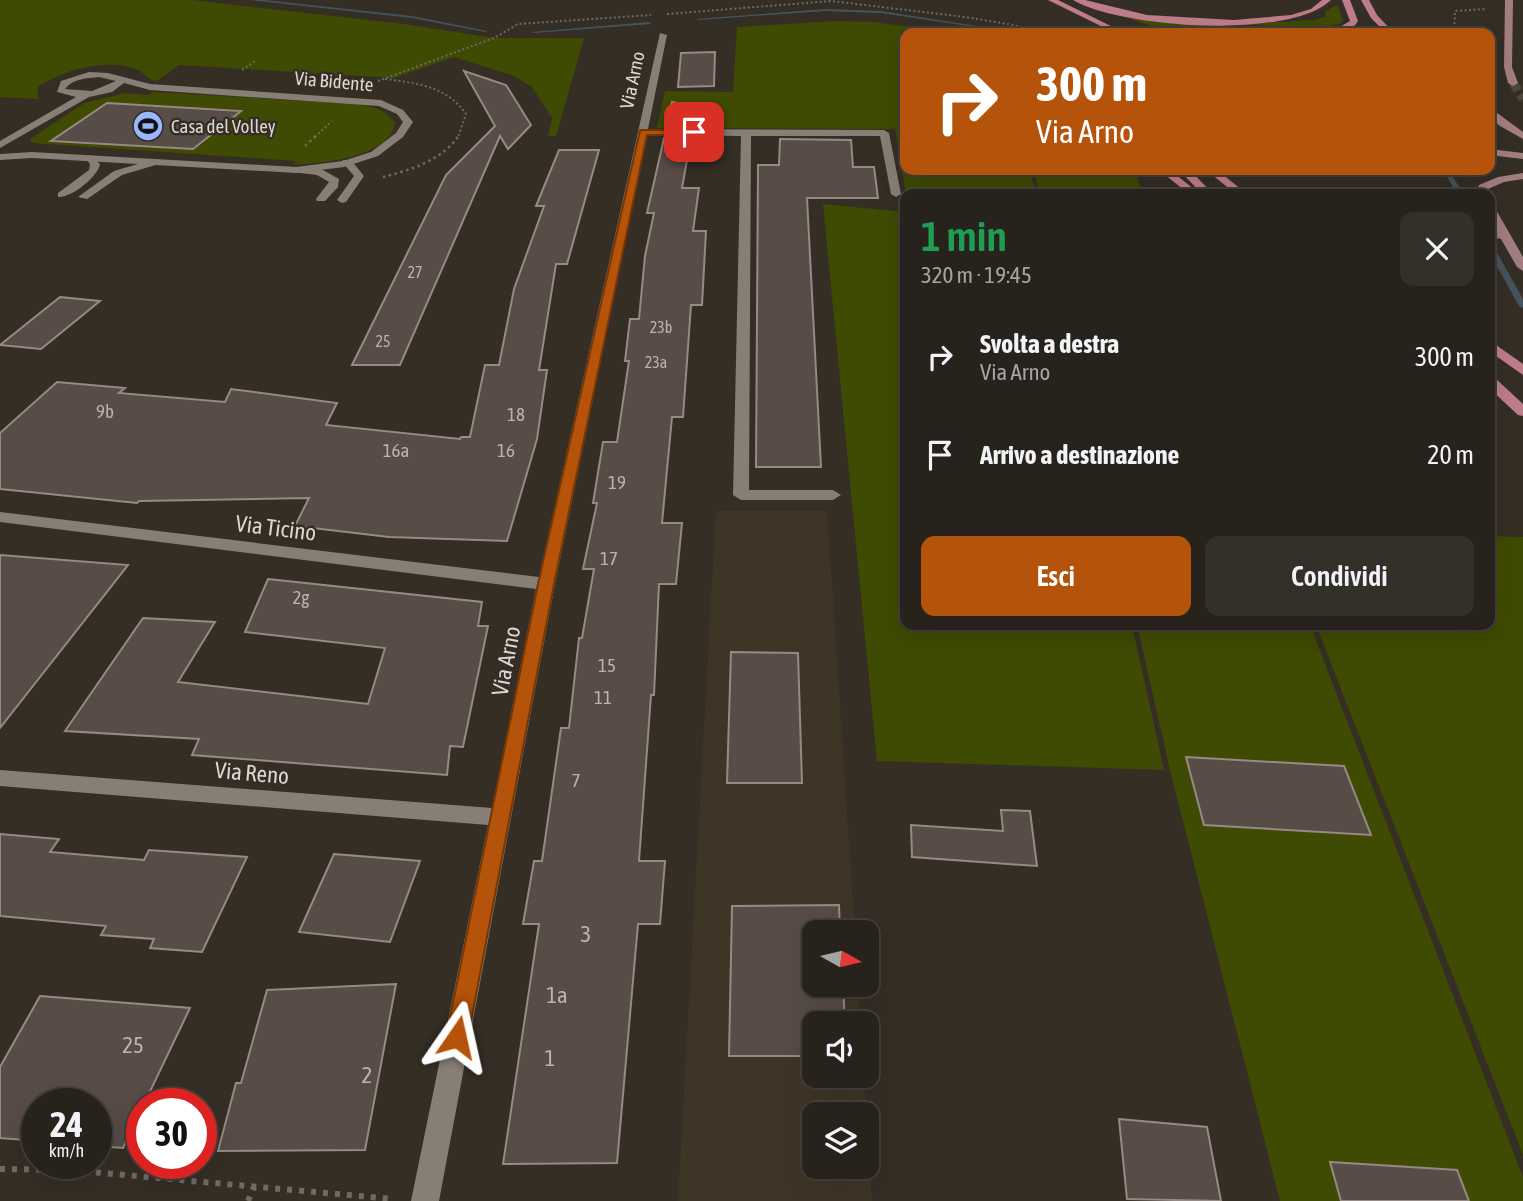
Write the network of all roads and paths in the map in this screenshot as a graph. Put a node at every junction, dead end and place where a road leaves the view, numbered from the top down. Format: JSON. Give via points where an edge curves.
{"nodes":[{"id":1,"x":1046,"y":0,"type":"edge"},
{"id":2,"x":1052,"y":0,"type":"edge"},
{"id":3,"x":1075,"y":0,"type":"edge"},
{"id":4,"x":1327,"y":0,"type":"edge"},
{"id":5,"x":1346,"y":0,"type":"edge"},
{"id":6,"x":1365,"y":0,"type":"edge"},
{"id":7,"x":1509,"y":0,"type":"edge"},
{"id":8,"x":1495,"y":9,"type":"dead end"},
{"id":9,"x":1085,"y":26,"type":"dead end"},
{"id":10,"x":1134,"y":26,"type":"dead end"},
{"id":11,"x":1023,"y":28,"type":"edge"},
{"id":12,"x":1111,"y":28,"type":"edge"},
{"id":13,"x":1345,"y":28,"type":"edge"},
{"id":14,"x":1385,"y":28,"type":"edge"},
{"id":15,"x":1454,"y":28,"type":"edge"},
{"id":16,"x":663,"y":35,"type":"dead end"},
{"id":17,"x":257,"y":60,"type":"dead end"},
{"id":18,"x":242,"y":70,"type":"dead end"},
{"id":19,"x":380,"y":79,"type":"dead end"},
{"id":20,"x":121,"y":81,"type":"junction"},
{"id":21,"x":1513,"y":83,"type":"tunnel mouth"},
{"id":22,"x":64,"y":92,"type":"junction"},
{"id":23,"x":91,"y":93,"type":"junction"},
{"id":24,"x":1495,"y":116,"type":"edge"},
{"id":25,"x":333,"y":120,"type":"dead end"},
{"id":26,"x":643,"y":132,"type":"junction"},
{"id":27,"x":746,"y":132,"type":"junction"},
{"id":28,"x":1523,"y":136,"type":"edge"},
{"id":29,"x":0,"y":137,"type":"edge"},
{"id":30,"x":0,"y":145,"type":"edge"},
{"id":31,"x":305,"y":146,"type":"dead end"},
{"id":32,"x":1495,"y":153,"type":"edge"},
{"id":33,"x":1523,"y":156,"type":"edge"},
{"id":34,"x":0,"y":157,"type":"edge"},
{"id":35,"x":90,"y":158,"type":"junction"},
{"id":36,"x":155,"y":162,"type":"junction"},
{"id":37,"x":347,"y":162,"type":"junction"},
{"id":38,"x":296,"y":170,"type":"junction"},
{"id":39,"x":1170,"y":175,"type":"edge"},
{"id":40,"x":1189,"y":175,"type":"edge"},
{"id":41,"x":1217,"y":175,"type":"edge"},
{"id":42,"x":1523,"y":176,"type":"edge"},
{"id":43,"x":1189,"y":189,"type":"edge"},
{"id":44,"x":1203,"y":189,"type":"edge"},
{"id":45,"x":1236,"y":189,"type":"edge"},
{"id":46,"x":1483,"y":189,"type":"edge"},
{"id":47,"x":896,"y":194,"type":"dead end"},
{"id":48,"x":62,"y":195,"type":"dead end"},
{"id":49,"x":83,"y":197,"type":"dead end"},
{"id":50,"x":321,"y":199,"type":"dead end"},
{"id":51,"x":342,"y":200,"type":"dead end"},
{"id":52,"x":1495,"y":218,"type":"edge"},
{"id":53,"x":1495,"y":235,"type":"edge"},
{"id":54,"x":1505,"y":236,"type":"junction"},
{"id":55,"x":1523,"y":267,"type":"edge"},
{"id":56,"x":1495,"y":349,"type":"edge"},
{"id":57,"x":1523,"y":371,"type":"edge"},
{"id":58,"x":1495,"y":386,"type":"edge"},
{"id":59,"x":1523,"y":412,"type":"edge"},
{"id":60,"x":832,"y":495,"type":"dead end"},
{"id":61,"x":0,"y":517,"type":"edge"},
{"id":62,"x":546,"y":584,"type":"junction"},
{"id":63,"x":0,"y":778,"type":"edge"},
{"id":64,"x":499,"y":817,"type":"junction"},
{"id":65,"x":0,"y":1169,"type":"edge"},
{"id":66,"x":254,"y":1186,"type":"junction"},
{"id":67,"x":248,"y":1201,"type":"edge"},
{"id":68,"x":425,"y":1201,"type":"edge"}],
"edges":[{"from":1,"to":9,"type":"main road"},
{"from":2,"to":12,"type":"main road"},
{"from":3,"to":4,"type":"main road","via":[[1143,17],[1259,22],[1304,16]]},
{"from":3,"to":10,"type":"main road"},
{"from":5,"to":13,"type":"main road","via":[[1354,21]]},
{"from":6,"to":14,"type":"main road"},
{"from":7,"to":21,"type":"main road","via":[[1508,67]]},
{"from":8,"to":15,"type":"path","via":[[1460,8],[1455,12]]},
{"from":11,"to":19,"type":"path","via":[[900,8],[804,2],[518,24],[494,38]]},
{"from":16,"to":26,"type":"street","name":"Via Arno"},
{"from":17,"to":18,"type":"path"},
{"from":20,"to":22,"type":"street","name":"Via Bidente","via":[[109,74],[79,77],[60,87]]},
{"from":20,"to":23,"type":"street"},
{"from":20,"to":37,"type":"street","name":"Via Bidente","via":[[150,87],[356,99],[381,103],[400,112],[408,122],[402,135],[387,148]]},
{"from":22,"to":23,"type":"street"},
{"from":22,"to":29,"type":"street","name":"Via Bidente","via":[[53,105]]},
{"from":23,"to":30,"type":"street"},
{"from":24,"to":28,"type":"main road"},
{"from":25,"to":31,"type":"path"},
{"from":26,"to":27,"type":"street","name":"Via Arno"},
{"from":26,"to":62,"type":"street","name":"Via Arno"},
{"from":27,"to":47,"type":"street","name":"Via Arno","via":[[884,133]]},
{"from":27,"to":60,"type":"street","via":[[741,495]]},
{"from":32,"to":33,"type":"main road"},
{"from":34,"to":35,"type":"street","name":"Via Bidente"},
{"from":35,"to":36,"type":"street","name":"Via Bidente"},
{"from":35,"to":48,"type":"street","via":[[94,171]]},
{"from":36,"to":38,"type":"street","name":"Via Bidente"},
{"from":36,"to":49,"type":"street","via":[[118,173]]},
{"from":37,"to":38,"type":"street","name":"Via Bidente"},
{"from":37,"to":51,"type":"street","via":[[359,176]]},
{"from":38,"to":50,"type":"street","via":[[319,172],[335,181]]},
{"from":39,"to":43,"type":"main road"},
{"from":40,"to":44,"type":"main road"},
{"from":41,"to":45,"type":"main road"},
{"from":42,"to":46,"type":"main road","via":[[1501,178]]},
{"from":52,"to":54,"type":"main road"},
{"from":53,"to":54,"type":"street"},
{"from":54,"to":55,"type":"main road"},
{"from":56,"to":57,"type":"main road"},
{"from":58,"to":59,"type":"main road"},
{"from":61,"to":62,"type":"street","name":"Via Ticino"},
{"from":62,"to":64,"type":"street","name":"Via Arno"},
{"from":63,"to":64,"type":"street","name":"Via Reno"},
{"from":64,"to":68,"type":"street","name":"Via Arno"},
{"from":65,"to":66,"type":"path","via":[[69,1170]]},
{"from":66,"to":67,"type":"path"},
{"from":66,"to":68,"type":"path"}]}
